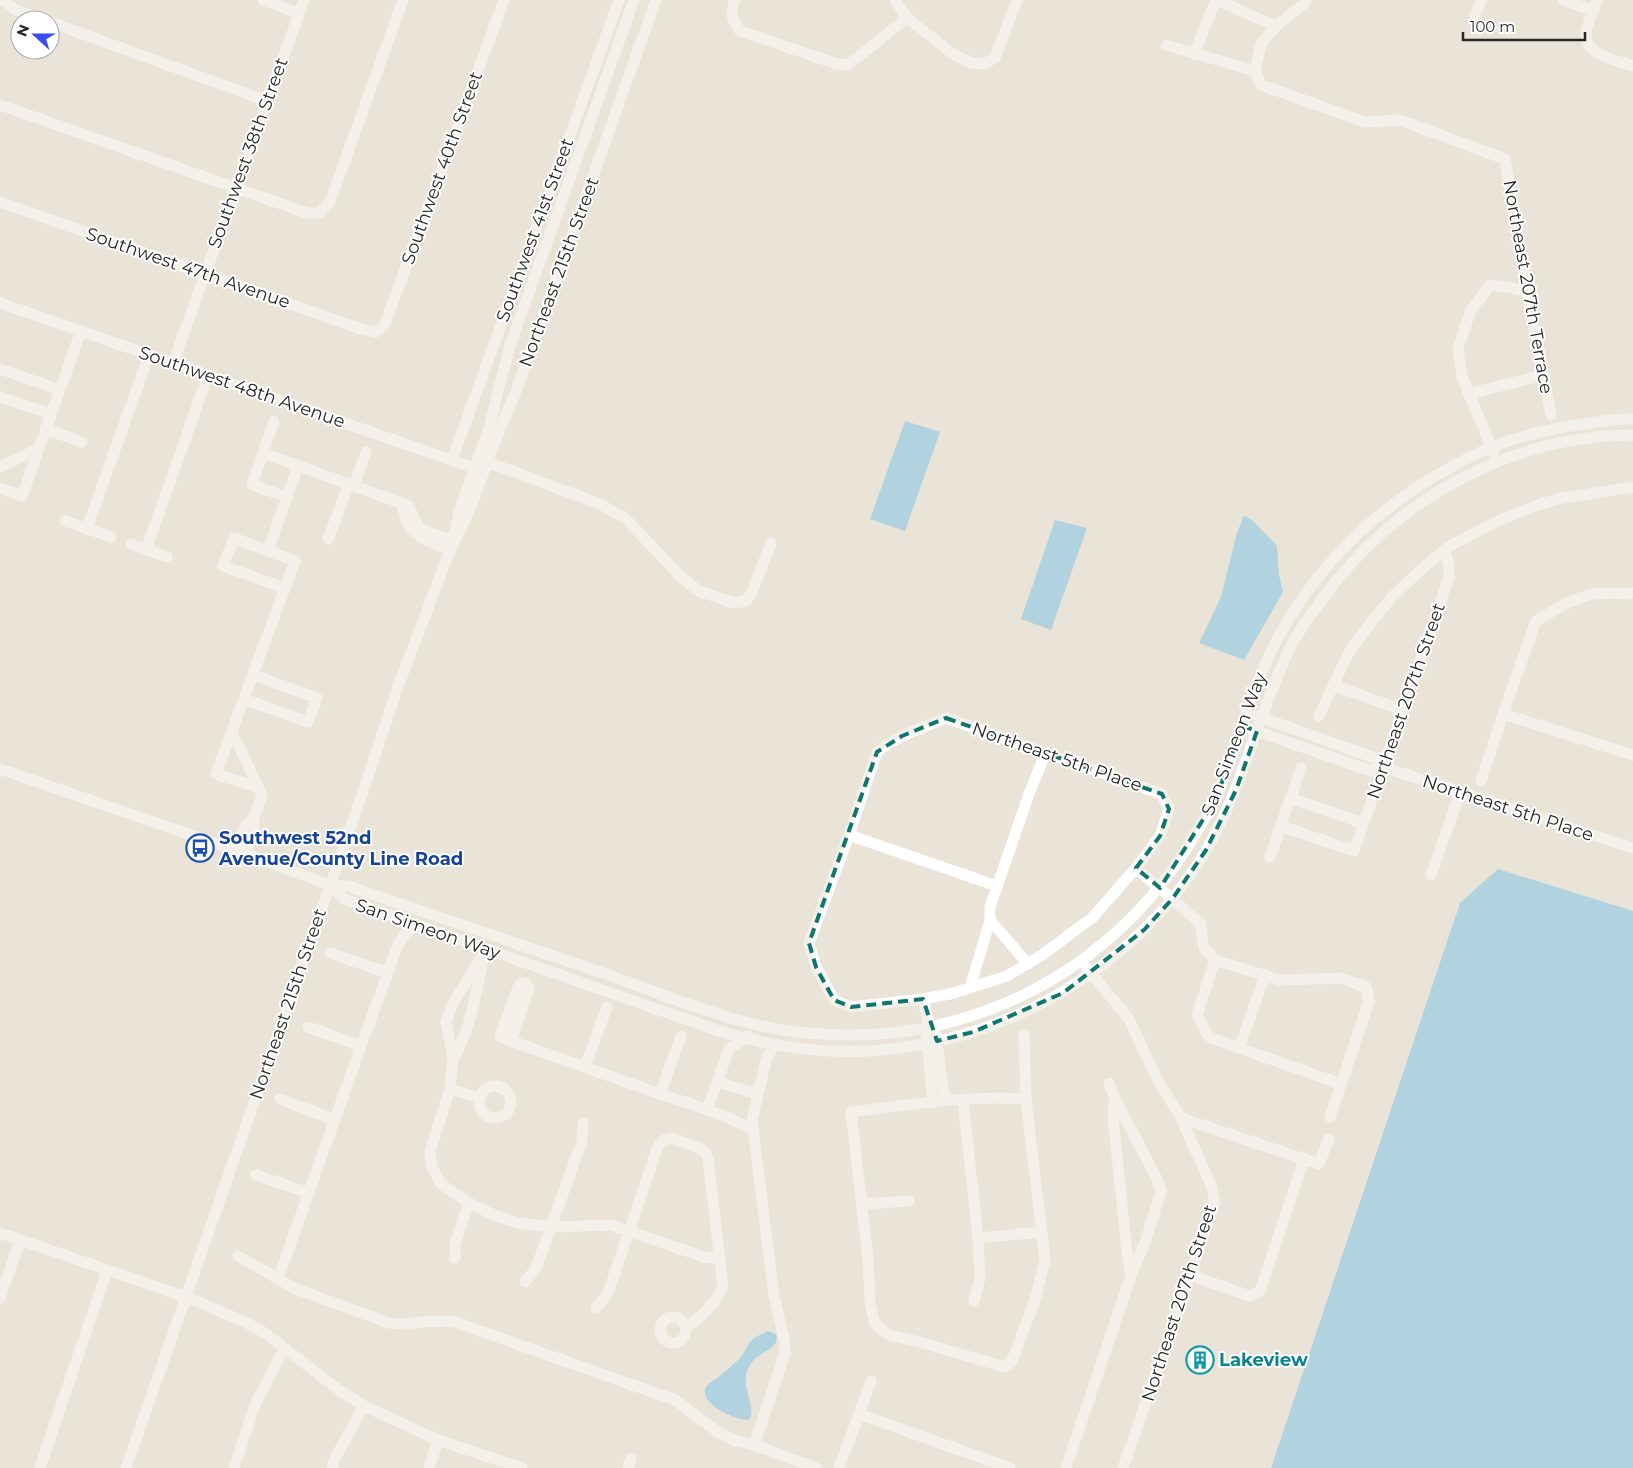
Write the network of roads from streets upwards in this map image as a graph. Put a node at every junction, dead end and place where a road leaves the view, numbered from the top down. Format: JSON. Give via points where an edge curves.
{"nodes":[{"id":1,"x":3,"y":0,"type":"edge"},
{"id":2,"x":262,"y":0,"type":"edge"},
{"id":3,"x":304,"y":0,"type":"edge"},
{"id":4,"x":403,"y":0,"type":"edge"},
{"id":5,"x":504,"y":0,"type":"edge"},
{"id":6,"x":618,"y":0,"type":"edge"},
{"id":7,"x":634,"y":0,"type":"edge"},
{"id":8,"x":656,"y":0,"type":"edge"},
{"id":9,"x":735,"y":0,"type":"edge"},
{"id":10,"x":895,"y":0,"type":"edge"},
{"id":11,"x":1017,"y":0,"type":"edge"},
{"id":12,"x":1216,"y":0,"type":"edge"},
{"id":13,"x":1306,"y":0,"type":"edge"},
{"id":14,"x":1481,"y":0,"type":"edge"},
{"id":15,"x":1563,"y":0,"type":"edge"},
{"id":16,"x":1595,"y":5,"type":"edge"},
{"id":17,"x":16,"y":10,"type":"edge"},
{"id":18,"x":299,"y":13,"type":"junction"},
{"id":19,"x":1475,"y":16,"type":"dead end"},
{"id":20,"x":907,"y":18,"type":"junction"},
{"id":21,"x":60,"y":26,"type":"edge"},
{"id":22,"x":1276,"y":26,"type":"junction"},
{"id":23,"x":1166,"y":45,"type":"dead end"},
{"id":24,"x":1194,"y":54,"type":"junction"},
{"id":25,"x":1633,"y":66,"type":"edge"},
{"id":26,"x":1254,"y":71,"type":"junction"},
{"id":27,"x":267,"y":101,"type":"junction"},
{"id":28,"x":0,"y":105,"type":"edge"},
{"id":29,"x":236,"y":187,"type":"junction"},
{"id":30,"x":0,"y":202,"type":"edge"},
{"id":31,"x":533,"y":237,"type":"junction"},
{"id":32,"x":546,"y":242,"type":"junction"},
{"id":33,"x":204,"y":274,"type":"junction"},
{"id":34,"x":1527,"y":292,"type":"junction"},
{"id":35,"x":0,"y":303,"type":"edge"},
{"id":36,"x":81,"y":331,"type":"junction"},
{"id":37,"x":376,"y":332,"type":"joint"},
{"id":38,"x":149,"y":354,"type":"junction"},
{"id":39,"x":173,"y":363,"type":"junction"},
{"id":40,"x":0,"y":369,"type":"edge"},
{"id":41,"x":208,"y":375,"type":"junction"},
{"id":42,"x":1544,"y":375,"type":"junction"},
{"id":43,"x":60,"y":390,"type":"junction"},
{"id":44,"x":1468,"y":394,"type":"junction"},
{"id":45,"x":0,"y":397,"type":"edge"},
{"id":46,"x":51,"y":414,"type":"junction"},
{"id":47,"x":1551,"y":415,"type":"dead end"},
{"id":48,"x":1633,"y":419,"type":"edge"},
{"id":49,"x":274,"y":421,"type":"dead end"},
{"id":50,"x":46,"y":430,"type":"junction"},
{"id":51,"x":1633,"y":434,"type":"edge"},
{"id":52,"x":82,"y":442,"type":"dead end"},
{"id":53,"x":1491,"y":447,"type":"junction"},
{"id":54,"x":38,"y":449,"type":"junction"},
{"id":55,"x":366,"y":452,"type":"dead end"},
{"id":56,"x":263,"y":453,"type":"junction"},
{"id":57,"x":452,"y":460,"type":"junction"},
{"id":58,"x":1498,"y":461,"type":"junction"},
{"id":59,"x":481,"y":465,"type":"junction"},
{"id":60,"x":298,"y":466,"type":"junction"},
{"id":61,"x":0,"y":467,"type":"edge"},
{"id":62,"x":351,"y":485,"type":"junction"},
{"id":63,"x":1633,"y":487,"type":"edge"},
{"id":64,"x":0,"y":488,"type":"edge"},
{"id":65,"x":287,"y":497,"type":"junction"},
{"id":66,"x":65,"y":521,"type":"dead end"},
{"id":67,"x":87,"y":528,"type":"junction"},
{"id":68,"x":111,"y":537,"type":"dead end"},
{"id":69,"x":328,"y":539,"type":"dead end"},
{"id":70,"x":771,"y":543,"type":"dead end"},
{"id":71,"x":131,"y":544,"type":"dead end"},
{"id":72,"x":452,"y":545,"type":"junction"},
{"id":73,"x":146,"y":550,"type":"junction"},
{"id":74,"x":268,"y":550,"type":"junction"},
{"id":75,"x":1445,"y":550,"type":"junction"},
{"id":76,"x":167,"y":557,"type":"dead end"},
{"id":77,"x":285,"y":588,"type":"junction"},
{"id":78,"x":1633,"y":593,"type":"edge"},
{"id":79,"x":253,"y":675,"type":"junction"},
{"id":80,"x":1332,"y":685,"type":"junction"},
{"id":81,"x":244,"y":699,"type":"junction"},
{"id":82,"x":1402,"y":710,"type":"junction"},
{"id":83,"x":1247,"y":712,"type":"junction"},
{"id":84,"x":1503,"y":714,"type":"junction"},
{"id":85,"x":1319,"y":716,"type":"dead end"},
{"id":86,"x":1262,"y":718,"type":"junction"},
{"id":87,"x":1242,"y":726,"type":"junction"},
{"id":88,"x":1257,"y":731,"type":"junction"},
{"id":89,"x":232,"y":732,"type":"junction"},
{"id":90,"x":1046,"y":752,"type":"junction"},
{"id":91,"x":1633,"y":754,"type":"edge"},
{"id":92,"x":1383,"y":767,"type":"junction"},
{"id":93,"x":1301,"y":768,"type":"dead end"},
{"id":94,"x":0,"y":769,"type":"edge"},
{"id":95,"x":1482,"y":781,"type":"dead end"},
{"id":96,"x":259,"y":788,"type":"junction"},
{"id":97,"x":1460,"y":793,"type":"junction"},
{"id":98,"x":1290,"y":798,"type":"junction"},
{"id":99,"x":1363,"y":824,"type":"junction"},
{"id":100,"x":1281,"y":826,"type":"junction"},
{"id":101,"x":849,"y":835,"type":"junction"},
{"id":102,"x":1633,"y":848,"type":"edge"},
{"id":103,"x":241,"y":852,"type":"junction"},
{"id":104,"x":1270,"y":857,"type":"dead end"},
{"id":105,"x":1136,"y":868,"type":"junction"},
{"id":106,"x":1431,"y":875,"type":"dead end"},
{"id":107,"x":330,"y":886,"type":"junction"},
{"id":108,"x":998,"y":886,"type":"junction"},
{"id":109,"x":1160,"y":888,"type":"junction"},
{"id":110,"x":1173,"y":898,"type":"junction"},
{"id":111,"x":990,"y":920,"type":"junction"},
{"id":112,"x":417,"y":925,"type":"junction"},
{"id":113,"x":489,"y":934,"type":"junction"},
{"id":114,"x":330,"y":953,"type":"dead end"},
{"id":115,"x":483,"y":953,"type":"junction"},
{"id":116,"x":1215,"y":960,"type":"junction"},
{"id":117,"x":1081,"y":962,"type":"junction"},
{"id":118,"x":1028,"y":964,"type":"junction"},
{"id":119,"x":388,"y":973,"type":"junction"},
{"id":120,"x":1091,"y":973,"type":"junction"},
{"id":121,"x":1265,"y":976,"type":"junction"},
{"id":122,"x":970,"y":988,"type":"junction"},
{"id":123,"x":923,"y":999,"type":"junction"},
{"id":124,"x":607,"y":1007,"type":"dead end"},
{"id":125,"x":929,"y":1025,"type":"junction"},
{"id":126,"x":308,"y":1027,"type":"dead end"},
{"id":127,"x":761,"y":1029,"type":"junction"},
{"id":128,"x":724,"y":1032,"type":"junction"},
{"id":129,"x":1024,"y":1034,"type":"dead end"},
{"id":130,"x":681,"y":1036,"type":"dead end"},
{"id":131,"x":744,"y":1038,"type":"junction"},
{"id":132,"x":511,"y":1041,"type":"dead end"},
{"id":133,"x":763,"y":1042,"type":"junction"},
{"id":134,"x":932,"y":1042,"type":"junction"},
{"id":135,"x":776,"y":1045,"type":"junction"},
{"id":136,"x":361,"y":1046,"type":"junction"},
{"id":137,"x":1239,"y":1048,"type":"junction"},
{"id":138,"x":729,"y":1049,"type":"junction"},
{"id":139,"x":767,"y":1057,"type":"junction"},
{"id":140,"x":453,"y":1059,"type":"junction"},
{"id":141,"x":585,"y":1067,"type":"junction"},
{"id":142,"x":717,"y":1082,"type":"junction"},
{"id":143,"x":1109,"y":1083,"type":"dead end"},
{"id":144,"x":1341,"y":1084,"type":"junction"},
{"id":145,"x":450,"y":1088,"type":"junction"},
{"id":146,"x":660,"y":1094,"type":"junction"},
{"id":147,"x":755,"y":1094,"type":"junction"},
{"id":148,"x":480,"y":1098,"type":"dead end"},
{"id":149,"x":1115,"y":1098,"type":"junction"},
{"id":150,"x":1026,"y":1099,"type":"junction"},
{"id":151,"x":280,"y":1100,"type":"dead end"},
{"id":152,"x":962,"y":1100,"type":"junction"},
{"id":153,"x":939,"y":1102,"type":"junction"},
{"id":154,"x":707,"y":1110,"type":"junction"},
{"id":155,"x":1330,"y":1117,"type":"dead end"},
{"id":156,"x":1181,"y":1118,"type":"junction"},
{"id":157,"x":335,"y":1120,"type":"junction"},
{"id":158,"x":583,"y":1123,"type":"dead end"},
{"id":159,"x":748,"y":1128,"type":"junction"},
{"id":160,"x":1329,"y":1139,"type":"dead end"},
{"id":161,"x":1304,"y":1159,"type":"junction"},
{"id":162,"x":256,"y":1175,"type":"dead end"},
{"id":163,"x":309,"y":1193,"type":"junction"},
{"id":164,"x":909,"y":1201,"type":"dead end"},
{"id":165,"x":469,"y":1203,"type":"junction"},
{"id":166,"x":861,"y":1204,"type":"junction"},
{"id":167,"x":551,"y":1227,"type":"junction"},
{"id":168,"x":629,"y":1230,"type":"junction"},
{"id":169,"x":1041,"y":1232,"type":"junction"},
{"id":170,"x":0,"y":1233,"type":"edge"},
{"id":171,"x":978,"y":1238,"type":"junction"},
{"id":172,"x":20,"y":1240,"type":"junction"},
{"id":173,"x":238,"y":1256,"type":"dead end"},
{"id":174,"x":455,"y":1258,"type":"dead end"},
{"id":175,"x":720,"y":1259,"type":"junction"},
{"id":176,"x":108,"y":1270,"type":"junction"},
{"id":177,"x":1192,"y":1270,"type":"junction"},
{"id":178,"x":1131,"y":1275,"type":"junction"},
{"id":179,"x":278,"y":1279,"type":"junction"},
{"id":180,"x":525,"y":1282,"type":"dead end"},
{"id":181,"x":186,"y":1297,"type":"junction"},
{"id":182,"x":0,"y":1298,"type":"edge"},
{"id":183,"x":974,"y":1301,"type":"dead end"},
{"id":184,"x":596,"y":1308,"type":"dead end"},
{"id":185,"x":686,"y":1326,"type":"dead end"},
{"id":186,"x":284,"y":1349,"type":"junction"},
{"id":187,"x":871,"y":1381,"type":"dead end"},
{"id":188,"x":364,"y":1406,"type":"junction"},
{"id":189,"x":859,"y":1414,"type":"junction"},
{"id":190,"x":438,"y":1440,"type":"junction"},
{"id":191,"x":754,"y":1445,"type":"junction"},
{"id":192,"x":40,"y":1468,"type":"edge"},
{"id":193,"x":126,"y":1468,"type":"edge"},
{"id":194,"x":234,"y":1468,"type":"edge"},
{"id":195,"x":332,"y":1468,"type":"edge"},
{"id":196,"x":429,"y":1468,"type":"edge"},
{"id":197,"x":522,"y":1468,"type":"edge"},
{"id":198,"x":816,"y":1468,"type":"edge"},
{"id":199,"x":840,"y":1468,"type":"edge"},
{"id":200,"x":1010,"y":1468,"type":"edge"},
{"id":201,"x":1066,"y":1468,"type":"edge"},
{"id":202,"x":1123,"y":1468,"type":"edge"}],
"edges":[{"from":1,"to":17,"type":"street"},
{"from":2,"to":18,"type":"street"},
{"from":3,"to":18,"type":"street","name":"Southwest 38th Street"},
{"from":4,"to":29,"type":"street","via":[[330,202],[319,213],[306,213]]},
{"from":5,"to":37,"type":"street","name":"Southwest 40th Street","via":[[385,324]]},
{"from":6,"to":31,"type":"street","name":"Southwest 41st Street"},
{"from":7,"to":32,"type":"street","name":"Northeast 215th Street"},
{"from":8,"to":59,"type":"street","name":"Northeast 215th Street","via":[[515,394]]},
{"from":9,"to":20,"type":"street","via":[[731,13],[740,31],[848,66]]},
{"from":10,"to":20,"type":"street"},
{"from":11,"to":20,"type":"street","via":[[995,58],[984,64],[953,54]]},
{"from":12,"to":22,"type":"street"},
{"from":12,"to":24,"type":"street"},
{"from":13,"to":22,"type":"street"},
{"from":14,"to":19,"type":"street"},
{"from":15,"to":16,"type":"street"},
{"from":16,"to":25,"type":"street","via":[[1586,33],[1587,44],[1595,53]]},
{"from":18,"to":27,"type":"street","name":"Southwest 38th Street"},
{"from":21,"to":27,"type":"street"},
{"from":22,"to":26,"type":"street","via":[[1261,44]]},
{"from":23,"to":24,"type":"street"},
{"from":24,"to":26,"type":"street"},
{"from":26,"to":34,"type":"street","name":"Northeast 207th Terrace","via":[[1261,85],[1365,122],[1400,120],[1505,159]]},
{"from":27,"to":29,"type":"street","name":"Southwest 38th Street"},
{"from":28,"to":29,"type":"street"},
{"from":29,"to":33,"type":"street","name":"Southwest 38th Street"},
{"from":30,"to":33,"type":"street","name":"Southwest 47th Avenue"},
{"from":31,"to":32,"type":"street"},
{"from":31,"to":57,"type":"street","name":"Southwest 41st Street"},
{"from":32,"to":59,"type":"street","name":"Northeast 215th Street","via":[[512,340]]},
{"from":33,"to":37,"type":"street","name":"Southwest 47th Avenue"},
{"from":33,"to":39,"type":"street","name":"Southwest 38th Street"},
{"from":34,"to":42,"type":"street","name":"Northeast 207th Terrace"},
{"from":34,"to":44,"type":"street","via":[[1490,286],[1471,310],[1458,348]]},
{"from":35,"to":36,"type":"street","name":"Southwest 48th Avenue"},
{"from":36,"to":38,"type":"street","name":"Southwest 48th Avenue"},
{"from":36,"to":43,"type":"street"},
{"from":38,"to":39,"type":"street","name":"Southwest 48th Avenue"},
{"from":38,"to":67,"type":"street"},
{"from":39,"to":41,"type":"street","name":"Southwest 48th Avenue"},
{"from":40,"to":43,"type":"street"},
{"from":41,"to":57,"type":"street","name":"Southwest 48th Avenue"},
{"from":41,"to":73,"type":"street"},
{"from":42,"to":44,"type":"street"},
{"from":42,"to":47,"type":"street","name":"Northeast 207th Terrace"},
{"from":43,"to":46,"type":"street"},
{"from":44,"to":53,"type":"street"},
{"from":45,"to":46,"type":"street"},
{"from":46,"to":50,"type":"street"},
{"from":48,"to":53,"type":"street","name":"San Simeon Way","via":[[1561,427]]},
{"from":49,"to":56,"type":"street"},
{"from":50,"to":52,"type":"street"},
{"from":50,"to":54,"type":"street"},
{"from":51,"to":58,"type":"street","name":"San Simeon Way","via":[[1560,443]]},
{"from":53,"to":58,"type":"street"},
{"from":53,"to":83,"type":"street","name":"San Simeon Way","via":[[1414,488],[1365,526],[1329,563],[1280,634],[1262,670]]},
{"from":54,"to":61,"type":"street"},
{"from":54,"to":64,"type":"street","via":[[22,496]]},
{"from":55,"to":62,"type":"street"},
{"from":56,"to":60,"type":"street"},
{"from":56,"to":65,"type":"street","via":[[252,485]]},
{"from":57,"to":59,"type":"street","name":"Southwest 48th Avenue"},
{"from":58,"to":86,"type":"street","name":"San Simeon Way","via":[[1424,500],[1378,535],[1353,561],[1307,619],[1292,644]]},
{"from":59,"to":70,"type":"street","name":"Southwest 48th Avenue","via":[[592,500],[625,518],[683,579],[699,591],[734,603],[746,601],[752,592]]},
{"from":59,"to":72,"type":"street","name":"Northeast 215th Street","via":[[468,514]]},
{"from":60,"to":62,"type":"street"},
{"from":60,"to":65,"type":"street"},
{"from":62,"to":69,"type":"street"},
{"from":62,"to":72,"type":"street","via":[[403,504],[406,521],[419,537]]},
{"from":63,"to":75,"type":"street","via":[[1558,499],[1492,524]]},
{"from":65,"to":74,"type":"street"},
{"from":66,"to":67,"type":"street"},
{"from":67,"to":68,"type":"street"},
{"from":71,"to":73,"type":"street"},
{"from":72,"to":107,"type":"street","name":"Northeast 215th Street","via":[[396,692]]},
{"from":73,"to":76,"type":"street"},
{"from":74,"to":77,"type":"street","via":[[295,561]]},
{"from":74,"to":77,"type":"street","via":[[234,538],[223,566]]},
{"from":75,"to":80,"type":"street","via":[[1391,598],[1348,654]]},
{"from":75,"to":82,"type":"street","name":"Northeast 207th Street","via":[[1450,566],[1448,577]]},
{"from":77,"to":79,"type":"street"},
{"from":78,"to":84,"type":"street","via":[[1591,594],[1536,621]]},
{"from":79,"to":81,"type":"street"},
{"from":79,"to":81,"type":"street","via":[[317,698],[308,722]]},
{"from":80,"to":82,"type":"street"},
{"from":80,"to":85,"type":"street"},
{"from":81,"to":89,"type":"street"},
{"from":82,"to":92,"type":"street","name":"Northeast 207th Street"},
{"from":83,"to":86,"type":"street","name":"Northeast 5th Place"},
{"from":83,"to":87,"type":"street","name":"San Simeon Way"},
{"from":84,"to":91,"type":"street"},
{"from":84,"to":95,"type":"street"},
{"from":86,"to":88,"type":"street","name":"San Simeon Way"},
{"from":86,"to":92,"type":"street","name":"Northeast 5th Place","via":[[1376,758]]},
{"from":87,"to":88,"type":"street","name":"Northeast 5th Place"},
{"from":87,"to":109,"type":"street","name":"San Simeon Way","via":[[1216,799],[1185,854]]},
{"from":88,"to":92,"type":"street","name":"Northeast 5th Place","via":[[1371,771]]},
{"from":88,"to":110,"type":"street","name":"San Simeon Way","via":[[1226,814]]},
{"from":89,"to":96,"type":"street"},
{"from":89,"to":96,"type":"street","via":[[216,774]]},
{"from":90,"to":101,"type":"street","name":"Northeast 5th Place","via":[[946,718],[902,736],[876,752]]},
{"from":90,"to":105,"type":"street","name":"Northeast 5th Place","via":[[1162,794],[1169,809],[1160,836]]},
{"from":90,"to":108,"type":"street"},
{"from":92,"to":97,"type":"street","name":"Northeast 5th Place"},
{"from":92,"to":99,"type":"street","name":"Northeast 207th Street"},
{"from":93,"to":98,"type":"street"},
{"from":94,"to":103,"type":"street"},
{"from":96,"to":103,"type":"street","via":[[262,795],[254,817],[244,828]]},
{"from":97,"to":102,"type":"street","name":"Northeast 5th Place"},
{"from":97,"to":106,"type":"street"},
{"from":98,"to":99,"type":"street"},
{"from":98,"to":100,"type":"street"},
{"from":99,"to":100,"type":"street","name":"Northeast 207th Street","via":[[1354,851]]},
{"from":100,"to":104,"type":"street"},
{"from":101,"to":108,"type":"street"},
{"from":101,"to":123,"type":"street","name":"Northeast 5th Place","via":[[810,943],[816,967],[834,1000],[850,1007]]},
{"from":103,"to":107,"type":"street"},
{"from":105,"to":109,"type":"street"},
{"from":105,"to":118,"type":"street","name":"Northeast 5th Place","via":[[1092,918]]},
{"from":107,"to":112,"type":"street","name":"San Simeon Way","via":[[344,899]]},
{"from":107,"to":113,"type":"street","name":"San Simeon Way","via":[[346,885]]},
{"from":107,"to":181,"type":"street","name":"Northeast 215th Street"},
{"from":108,"to":111,"type":"street","via":[[990,907]]},
{"from":109,"to":110,"type":"street"},
{"from":109,"to":117,"type":"street","name":"San Simeon Way","via":[[1118,932]]},
{"from":110,"to":116,"type":"street","via":[[1200,923],[1204,948]]},
{"from":110,"to":120,"type":"street","name":"San Simeon Way","via":[[1144,930]]},
{"from":111,"to":118,"type":"street"},
{"from":111,"to":122,"type":"street"},
{"from":112,"to":115,"type":"street","name":"San Simeon Way"},
{"from":112,"to":119,"type":"street","via":[[403,935]]},
{"from":113,"to":115,"type":"street"},
{"from":113,"to":127,"type":"street","name":"San Simeon Way"},
{"from":114,"to":119,"type":"street"},
{"from":115,"to":128,"type":"street","name":"San Simeon Way"},
{"from":115,"to":140,"type":"street","via":[[472,1010]]},
{"from":115,"to":140,"type":"street","via":[[452,1005],[446,1022]]},
{"from":116,"to":121,"type":"street"},
{"from":116,"to":137,"type":"street","via":[[1197,1014],[1207,1034]]},
{"from":117,"to":120,"type":"street","name":"Northeast 207th Street"},
{"from":117,"to":125,"type":"street","name":"San Simeon Way","via":[[1009,1002],[968,1017]]},
{"from":118,"to":122,"type":"street","name":"Northeast 5th Place","via":[[1007,976]]},
{"from":119,"to":136,"type":"street"},
{"from":120,"to":134,"type":"street","name":"San Simeon Way","via":[[1063,993],[1026,1012],[973,1032]]},
{"from":120,"to":156,"type":"street","name":"Northeast 207th Street","via":[[1129,1019],[1156,1077]]},
{"from":121,"to":137,"type":"street"},
{"from":121,"to":144,"type":"street","via":[[1280,980],[1341,978],[1366,987],[1369,1001]]},
{"from":122,"to":123,"type":"street","name":"Northeast 5th Place"},
{"from":123,"to":125,"type":"street"},
{"from":124,"to":141,"type":"street"},
{"from":125,"to":127,"type":"street","name":"San Simeon Way","via":[[873,1035]]},
{"from":125,"to":134,"type":"street"},
{"from":126,"to":136,"type":"street"},
{"from":127,"to":131,"type":"street"},
{"from":127,"to":133,"type":"street"},
{"from":128,"to":131,"type":"street","name":"San Simeon Way"},
{"from":128,"to":138,"type":"street"},
{"from":129,"to":150,"type":"street"},
{"from":130,"to":146,"type":"street"},
{"from":131,"to":133,"type":"street","name":"San Simeon Way"},
{"from":131,"to":138,"type":"street"},
{"from":132,"to":141,"type":"street"},
{"from":133,"to":135,"type":"street","name":"San Simeon Way"},
{"from":133,"to":139,"type":"street"},
{"from":134,"to":135,"type":"street","name":"San Simeon Way","via":[[866,1051]]},
{"from":134,"to":153,"type":"street"},
{"from":135,"to":139,"type":"street"},
{"from":136,"to":157,"type":"street"},
{"from":137,"to":144,"type":"street"},
{"from":138,"to":142,"type":"street"},
{"from":139,"to":147,"type":"street"},
{"from":140,"to":145,"type":"street"},
{"from":141,"to":146,"type":"street"},
{"from":142,"to":147,"type":"street"},
{"from":142,"to":154,"type":"street"},
{"from":143,"to":149,"type":"street"},
{"from":144,"to":155,"type":"street"},
{"from":145,"to":148,"type":"street"},
{"from":145,"to":165,"type":"street","via":[[430,1151],[432,1167],[441,1184]]},
{"from":146,"to":154,"type":"street"},
{"from":147,"to":159,"type":"street"},
{"from":149,"to":178,"type":"street","via":[[1113,1116]]},
{"from":149,"to":178,"type":"street","via":[[1161,1191]]},
{"from":150,"to":152,"type":"street"},
{"from":150,"to":169,"type":"street"},
{"from":151,"to":157,"type":"street"},
{"from":152,"to":153,"type":"street"},
{"from":152,"to":171,"type":"street"},
{"from":153,"to":166,"type":"street","via":[[851,1112]]},
{"from":154,"to":159,"type":"street"},
{"from":156,"to":161,"type":"street"},
{"from":156,"to":177,"type":"street","name":"Northeast 207th Street","via":[[1211,1185],[1215,1203]]},
{"from":157,"to":163,"type":"street"},
{"from":158,"to":167,"type":"street","via":[[582,1141]]},
{"from":159,"to":191,"type":"street","via":[[763,1200],[774,1296],[785,1352]]},
{"from":160,"to":161,"type":"street","via":[[1319,1164]]},
{"from":161,"to":177,"type":"street","via":[[1260,1291],[1250,1296],[1198,1278]]},
{"from":162,"to":163,"type":"street"},
{"from":163,"to":179,"type":"street"},
{"from":164,"to":166,"type":"street"},
{"from":165,"to":167,"type":"street","via":[[518,1223]]},
{"from":165,"to":174,"type":"street","via":[[455,1244]]},
{"from":166,"to":169,"type":"street","via":[[875,1324],[889,1335],[1005,1367],[1012,1361],[1035,1300],[1045,1260]]},
{"from":167,"to":168,"type":"street","via":[[611,1225]]},
{"from":167,"to":180,"type":"street","via":[[536,1268]]},
{"from":168,"to":175,"type":"street","via":[[704,1257]]},
{"from":168,"to":175,"type":"street","via":[[658,1146],[671,1138],[706,1152]]},
{"from":168,"to":184,"type":"street","via":[[608,1293]]},
{"from":169,"to":171,"type":"street"},
{"from":170,"to":172,"type":"street"},
{"from":171,"to":183,"type":"street","via":[[980,1278]]},
{"from":172,"to":176,"type":"street"},
{"from":172,"to":182,"type":"street"},
{"from":173,"to":179,"type":"street"},
{"from":175,"to":185,"type":"street","via":[[722,1292],[692,1324]]},
{"from":176,"to":181,"type":"street"},
{"from":176,"to":192,"type":"street"},
{"from":177,"to":202,"type":"street","name":"Northeast 207th Street"},
{"from":178,"to":201,"type":"street"},
{"from":179,"to":191,"type":"street","via":[[389,1323],[455,1322],[675,1400],[718,1432]]},
{"from":181,"to":186,"type":"street","via":[[243,1321]]},
{"from":181,"to":193,"type":"street","name":"Northeast 215th Street"},
{"from":186,"to":188,"type":"street"},
{"from":186,"to":194,"type":"street","via":[[256,1402]]},
{"from":187,"to":189,"type":"street"},
{"from":188,"to":190,"type":"street"},
{"from":188,"to":195,"type":"street"},
{"from":189,"to":199,"type":"street"},
{"from":189,"to":200,"type":"street"},
{"from":190,"to":196,"type":"street"},
{"from":190,"to":197,"type":"street"},
{"from":191,"to":198,"type":"street"}]}
